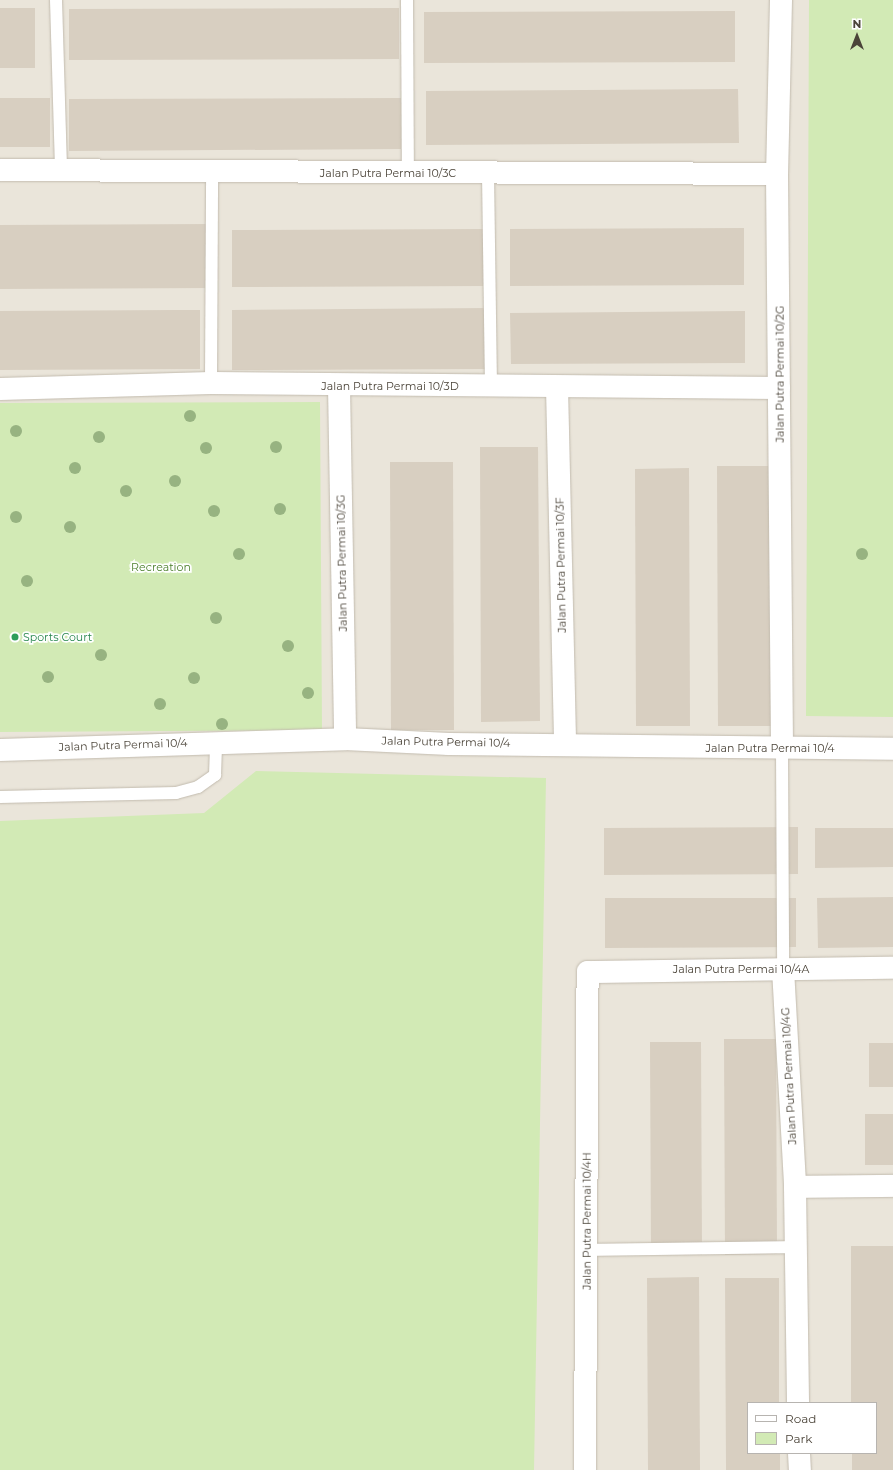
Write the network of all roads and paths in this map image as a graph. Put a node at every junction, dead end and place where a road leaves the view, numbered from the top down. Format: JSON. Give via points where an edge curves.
{"nodes":[{"id":1,"x":56,"y":0,"type":"edge"},
{"id":2,"x":407,"y":0,"type":"edge"},
{"id":3,"x":781,"y":0,"type":"edge"},
{"id":4,"x":0,"y":170,"type":"edge"},
{"id":5,"x":61,"y":170,"type":"junction"},
{"id":6,"x":212,"y":172,"type":"junction"},
{"id":7,"x":488,"y":172,"type":"junction"},
{"id":8,"x":408,"y":173,"type":"junction"},
{"id":9,"x":777,"y":174,"type":"junction"},
{"id":10,"x":211,"y":383,"type":"junction"},
{"id":11,"x":339,"y":386,"type":"junction"},
{"id":12,"x":491,"y":387,"type":"junction"},
{"id":13,"x":557,"y":387,"type":"junction"},
{"id":14,"x":779,"y":388,"type":"junction"},
{"id":15,"x":0,"y":389,"type":"edge"},
{"id":16,"x":345,"y":739,"type":"junction"},
{"id":17,"x":216,"y":741,"type":"junction"},
{"id":18,"x":565,"y":743,"type":"junction"},
{"id":19,"x":782,"y":748,"type":"junction"},
{"id":20,"x":893,"y":748,"type":"edge"},
{"id":21,"x":0,"y":750,"type":"edge"},
{"id":22,"x":0,"y":797,"type":"edge"},
{"id":23,"x":893,"y":968,"type":"edge"},
{"id":24,"x":783,"y":969,"type":"junction"},
{"id":25,"x":588,"y":972,"type":"joint"},
{"id":26,"x":893,"y":1186,"type":"edge"},
{"id":27,"x":795,"y":1187,"type":"junction"},
{"id":28,"x":795,"y":1247,"type":"junction"},
{"id":29,"x":587,"y":1250,"type":"junction"},
{"id":30,"x":798,"y":1402,"type":"edge"},
{"id":31,"x":799,"y":1454,"type":"edge"},
{"id":32,"x":585,"y":1470,"type":"edge"},
{"id":33,"x":800,"y":1470,"type":"edge"}],
"edges":[{"from":1,"to":5,"type":"lane"},
{"from":2,"to":8,"type":"lane"},
{"from":3,"to":9,"type":"street","name":"Jalan Putra Permai 10/2G"},
{"from":4,"to":5,"type":"street","name":"Jalan Putra Permai 10/3C"},
{"from":5,"to":6,"type":"street","name":"Jalan Putra Permai 10/3C"},
{"from":6,"to":8,"type":"street","name":"Jalan Putra Permai 10/3C"},
{"from":6,"to":10,"type":"lane"},
{"from":7,"to":8,"type":"street","name":"Jalan Putra Permai 10/3C"},
{"from":7,"to":9,"type":"street","name":"Jalan Putra Permai 10/3C"},
{"from":7,"to":12,"type":"lane"},
{"from":9,"to":14,"type":"street","name":"Jalan Putra Permai 10/2G"},
{"from":10,"to":11,"type":"street","name":"Jalan Putra Permai 10/3D"},
{"from":10,"to":15,"type":"street","name":"Jalan Putra Permai 10/3D"},
{"from":11,"to":12,"type":"street","name":"Jalan Putra Permai 10/3D"},
{"from":11,"to":16,"type":"street","name":"Jalan Putra Permai 10/3G"},
{"from":12,"to":13,"type":"street","name":"Jalan Putra Permai 10/3D"},
{"from":13,"to":14,"type":"street","name":"Jalan Putra Permai 10/3D"},
{"from":13,"to":18,"type":"street","name":"Jalan Putra Permai 10/3F"},
{"from":14,"to":19,"type":"street","name":"Jalan Putra Permai 10/2G"},
{"from":16,"to":17,"type":"street","name":"Jalan Putra Permai 10/4"},
{"from":16,"to":18,"type":"street","name":"Jalan Putra Permai 10/4","via":[[449,744]]},
{"from":17,"to":21,"type":"street","name":"Jalan Putra Permai 10/4"},
{"from":17,"to":22,"type":"lane","via":[[214,774],[198,787],[176,793]]},
{"from":18,"to":19,"type":"street","name":"Jalan Putra Permai 10/4"},
{"from":19,"to":20,"type":"street","name":"Jalan Putra Permai 10/4"},
{"from":19,"to":24,"type":"lane","name":"Jalan Putra Permai 10/4G"},
{"from":23,"to":24,"type":"street","name":"Jalan Putra Permai 10/4A"},
{"from":24,"to":25,"type":"street","name":"Jalan Putra Permai 10/4A"},
{"from":24,"to":27,"type":"street","name":"Jalan Putra Permai 10/4G"},
{"from":25,"to":29,"type":"street","name":"Jalan Putra Permai 10/4H"},
{"from":26,"to":27,"type":"street"},
{"from":27,"to":28,"type":"street","name":"Jalan Putra Permai 10/4G"},
{"from":28,"to":29,"type":"lane"},
{"from":28,"to":30,"type":"street","name":"Jalan Putra Permai 10/4G"},
{"from":29,"to":32,"type":"street","name":"Jalan Putra Permai 10/4H"},
{"from":31,"to":33,"type":"street"}]}
